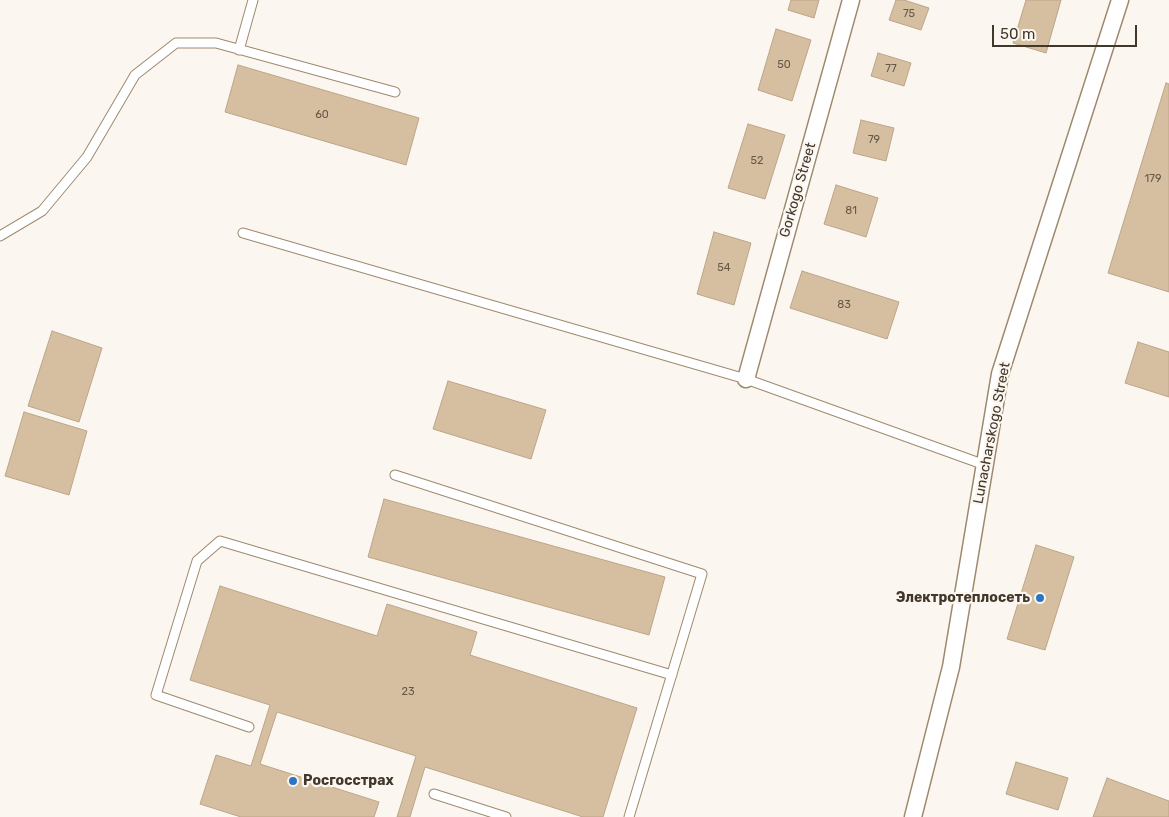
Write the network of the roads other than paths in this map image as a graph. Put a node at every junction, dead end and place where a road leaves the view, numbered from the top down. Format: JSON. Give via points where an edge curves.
{"nodes":[{"id":1,"x":253,"y":0,"type":"edge"},
{"id":2,"x":851,"y":0,"type":"edge"},
{"id":3,"x":1120,"y":0,"type":"edge"},
{"id":4,"x":239,"y":50,"type":"junction"},
{"id":5,"x":395,"y":92,"type":"dead end"},
{"id":6,"x":243,"y":233,"type":"dead end"},
{"id":7,"x":0,"y":236,"type":"edge"},
{"id":8,"x":746,"y":379,"type":"junction"},
{"id":9,"x":985,"y":465,"type":"junction"},
{"id":10,"x":395,"y":475,"type":"dead end"},
{"id":11,"x":672,"y":676,"type":"junction"},
{"id":12,"x":249,"y":726,"type":"dead end"},
{"id":13,"x":434,"y":794,"type":"dead end"},
{"id":14,"x":506,"y":817,"type":"edge"},
{"id":15,"x":630,"y":817,"type":"edge"},
{"id":16,"x":913,"y":817,"type":"edge"}],
"edges":[{"from":1,"to":4,"type":"lane"},
{"from":2,"to":8,"type":"street","name":"Gorkogo Street"},
{"from":3,"to":9,"type":"street","name":"Lunacharskogo Street","via":[[1000,374]]},
{"from":4,"to":5,"type":"lane"},
{"from":4,"to":7,"type":"lane","via":[[216,43],[176,43],[135,75],[87,157],[42,211]]},
{"from":6,"to":8,"type":"lane"},
{"from":8,"to":9,"type":"lane"},
{"from":9,"to":16,"type":"street","name":"Lunacharskogo Street","via":[[951,666]]},
{"from":10,"to":11,"type":"lane","via":[[702,574]]},
{"from":11,"to":12,"type":"lane","via":[[220,541],[197,561],[156,696]]},
{"from":11,"to":15,"type":"lane"},
{"from":13,"to":14,"type":"lane"}]}
